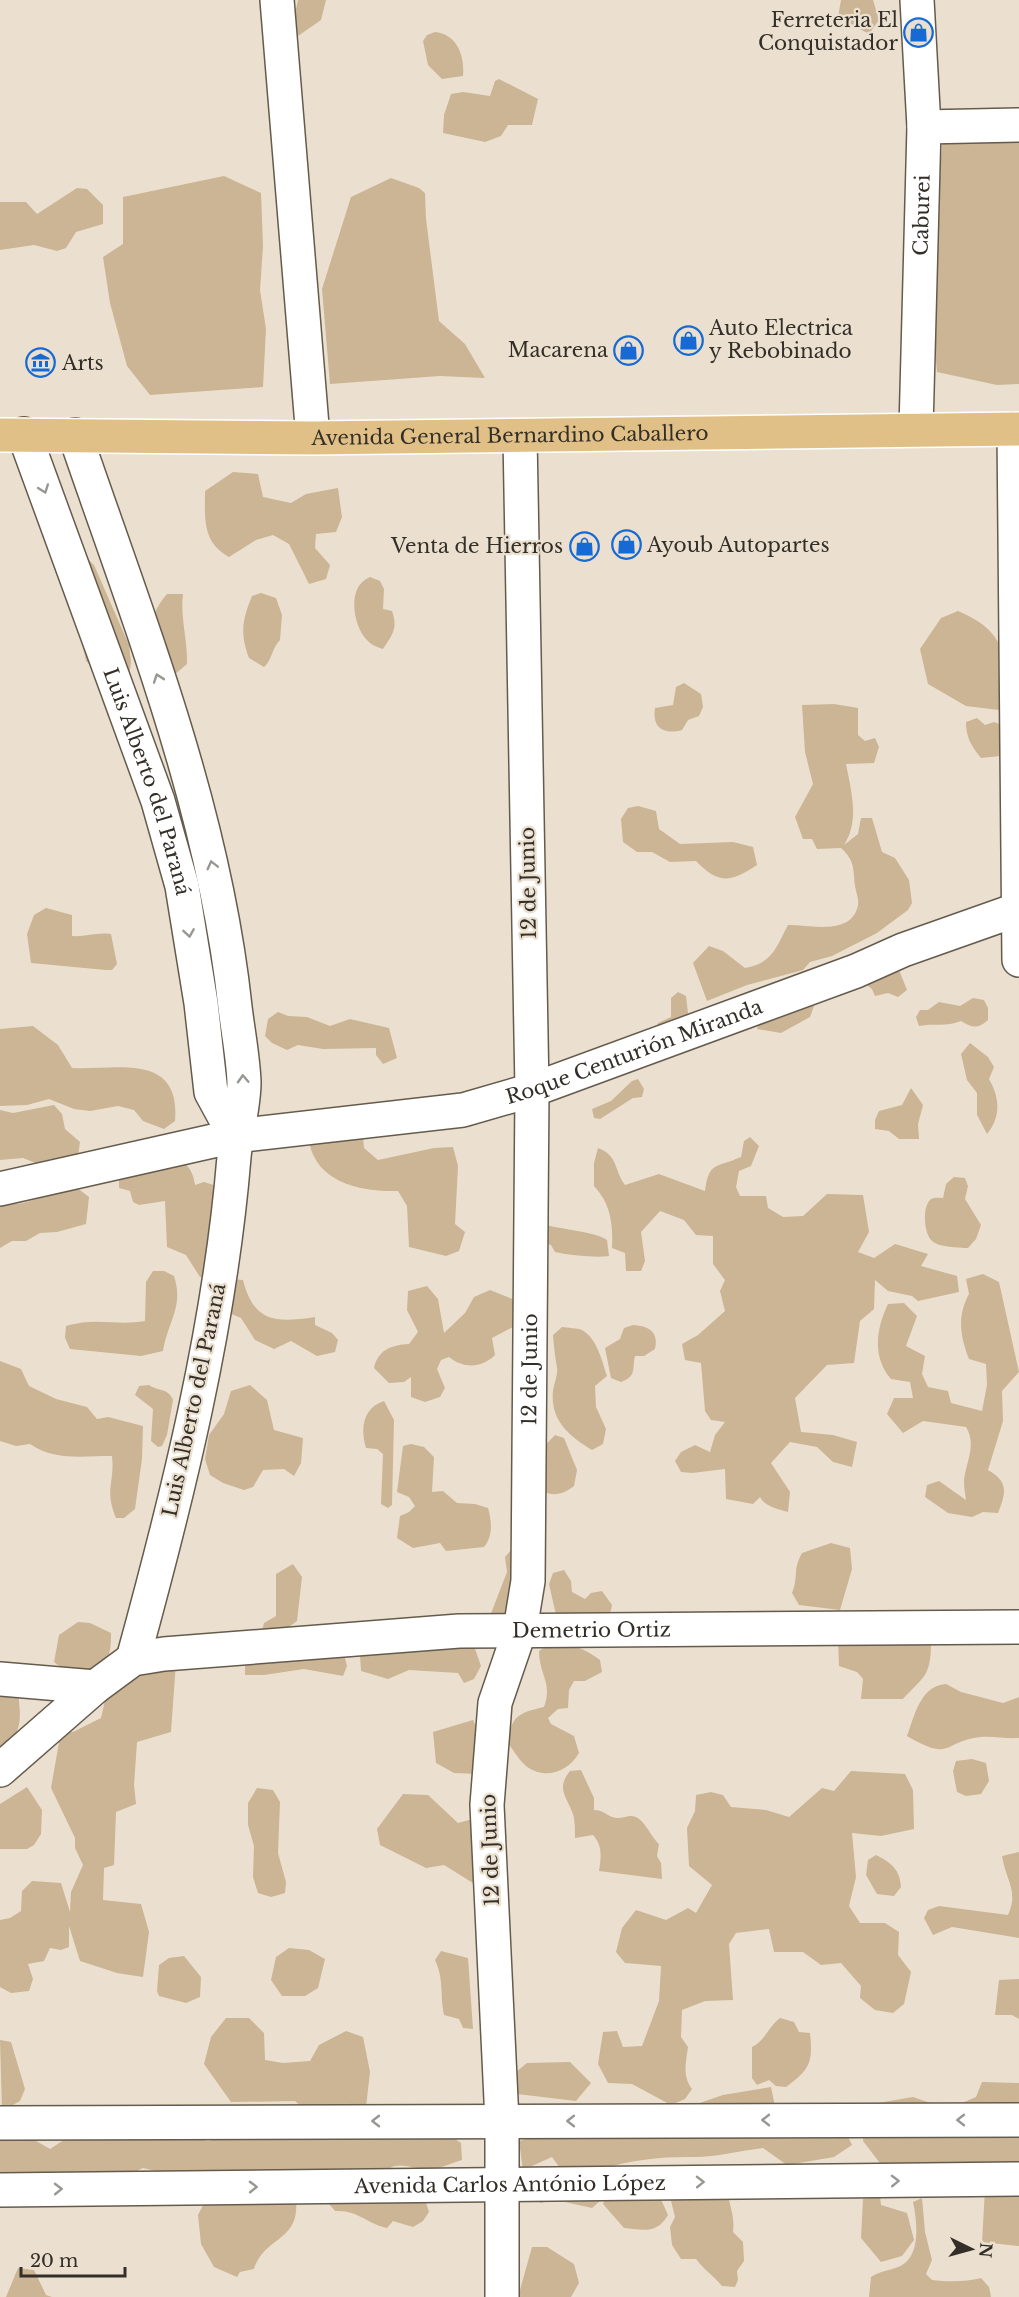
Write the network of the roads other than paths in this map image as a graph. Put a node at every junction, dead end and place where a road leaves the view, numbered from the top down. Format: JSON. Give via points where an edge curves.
{"nodes":[{"id":1,"x":277,"y":0,"type":"edge"},
{"id":2,"x":917,"y":0,"type":"edge"},
{"id":3,"x":1019,"y":125,"type":"edge"},
{"id":4,"x":924,"y":127,"type":"junction"},
{"id":5,"x":915,"y":429,"type":"junction"},
{"id":6,"x":1016,"y":429,"type":"edge"},
{"id":7,"x":12,"y":434,"type":"edge"},
{"id":8,"x":75,"y":435,"type":"junction"},
{"id":9,"x":520,"y":436,"type":"junction"},
{"id":10,"x":313,"y":438,"type":"junction"},
{"id":11,"x":192,"y":789,"type":"junction"},
{"id":12,"x":158,"y":801,"type":"junction"},
{"id":13,"x":1018,"y":909,"type":"edge"},
{"id":14,"x":1019,"y":960,"type":"edge"},
{"id":15,"x":532,"y":1090,"type":"junction"},
{"id":16,"x":235,"y":1136,"type":"junction"},
{"id":17,"x":0,"y":1189,"type":"edge"},
{"id":18,"x":1019,"y":1627,"type":"edge"},
{"id":19,"x":520,"y":1630,"type":"junction"},
{"id":20,"x":133,"y":1659,"type":"junction"},
{"id":21,"x":0,"y":1679,"type":"edge"},
{"id":22,"x":95,"y":1687,"type":"junction"},
{"id":23,"x":0,"y":1770,"type":"edge"},
{"id":24,"x":1019,"y":2120,"type":"edge"},
{"id":25,"x":502,"y":2121,"type":"junction"},
{"id":26,"x":0,"y":2123,"type":"edge"},
{"id":27,"x":1019,"y":2179,"type":"edge"},
{"id":28,"x":502,"y":2184,"type":"junction"},
{"id":29,"x":0,"y":2190,"type":"edge"},
{"id":30,"x":502,"y":2297,"type":"edge"}],
"edges":[{"from":1,"to":10,"type":"street"},
{"from":2,"to":4,"type":"street","name":"Caburei"},
{"from":3,"to":4,"type":"street"},
{"from":4,"to":5,"type":"street","name":"Caburei"},
{"from":5,"to":6,"type":"main road","name":"Avenida General Bernardino Caballero"},
{"from":5,"to":9,"type":"main road","name":"Avenida General Bernardino Caballero"},
{"from":6,"to":13,"type":"street"},
{"from":7,"to":8,"type":"main road","name":"Avenida General Bernardino Caballero"},
{"from":7,"to":12,"type":"street","name":"Luis Alberto del Paraná","one_way":true},
{"from":8,"to":10,"type":"main road","name":"Avenida General Bernardino Caballero"},
{"from":11,"to":8,"type":"street","name":"Luis Alberto del Paraná","one_way":true,"via":[[166,700]]},
{"from":9,"to":10,"type":"main road","name":"Avenida General Bernardino Caballero"},
{"from":9,"to":15,"type":"street","name":"12 de Junio"},
{"from":11,"to":12,"type":"street"},
{"from":16,"to":11,"type":"street","name":"Luis Alberto del Paraná","one_way":true,"via":[[244,1085],[232,977],[218,888]]},
{"from":12,"to":16,"type":"street","name":"Luis Alberto del Paraná","one_way":true,"via":[[182,886],[211,1092]]},
{"from":13,"to":14,"type":"street"},
{"from":13,"to":15,"type":"street","name":"Roque Centurión Miranda"},
{"from":15,"to":16,"type":"street","name":"Roque Centurión Miranda","via":[[464,1110]]},
{"from":15,"to":19,"type":"street","name":"12 de Junio","via":[[528,1581]]},
{"from":16,"to":17,"type":"street","name":"Roque Centurión Miranda"},
{"from":16,"to":20,"type":"street","name":"Luis Alberto del Paraná","via":[[228,1222],[192,1422]]},
{"from":18,"to":19,"type":"street","name":"Demetrio Ortiz"},
{"from":19,"to":20,"type":"street","name":"Demetrio Ortiz","via":[[459,1631]]},
{"from":19,"to":25,"type":"street","name":"12 de Junio","via":[[495,1703],[487,1805]]},
{"from":20,"to":22,"type":"street"},
{"from":21,"to":22,"type":"street"},
{"from":22,"to":23,"type":"street"},
{"from":24,"to":25,"type":"street","one_way":true},
{"from":25,"to":26,"type":"street","one_way":true},
{"from":25,"to":28,"type":"street","name":"12 de Junio"},
{"from":28,"to":27,"type":"street","name":"Avenida Carlos António López","one_way":true},
{"from":29,"to":28,"type":"street","name":"Avenida Carlos António López","one_way":true},
{"from":28,"to":30,"type":"street","name":"12 de Junio"}]}
